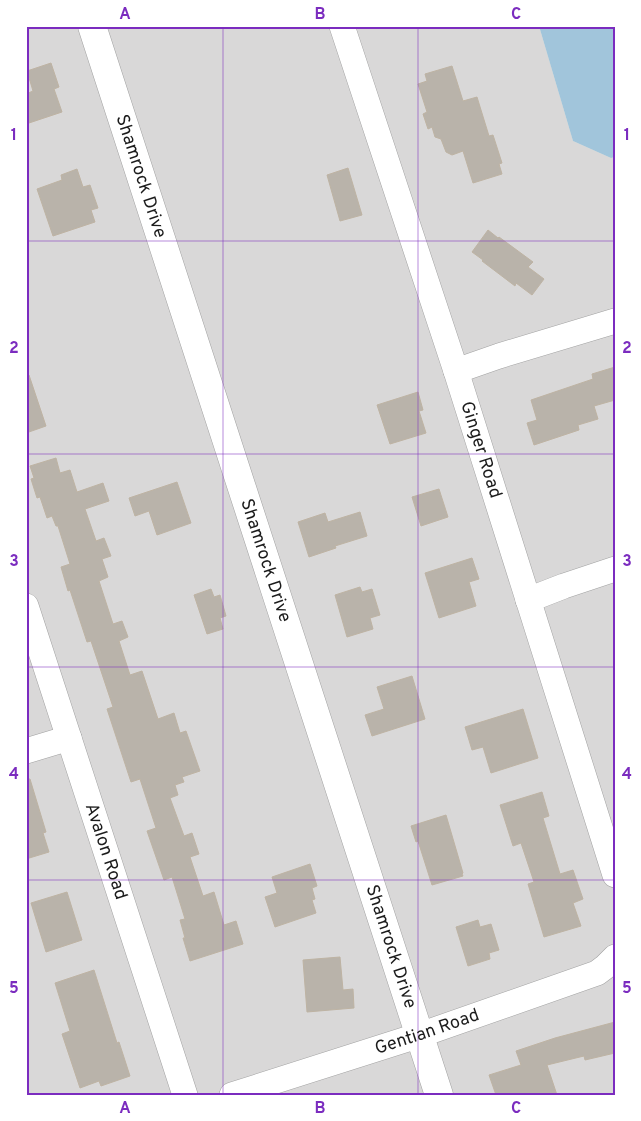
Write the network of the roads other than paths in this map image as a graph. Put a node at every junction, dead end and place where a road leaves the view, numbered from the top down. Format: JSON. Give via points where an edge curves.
{"nodes":[{"id":1,"x":92,"y":26,"type":"edge"},
{"id":2,"x":342,"y":26,"type":"edge"},
{"id":3,"x":615,"y":321,"type":"edge"},
{"id":4,"x":456,"y":371,"type":"junction"},
{"id":5,"x":615,"y":569,"type":"edge"},
{"id":6,"x":528,"y":600,"type":"junction"},
{"id":7,"x":26,"y":606,"type":"edge"},
{"id":8,"x":70,"y":738,"type":"junction"},
{"id":9,"x":26,"y":751,"type":"edge"},
{"id":10,"x":615,"y":875,"type":"edge"},
{"id":11,"x":615,"y":957,"type":"edge"},
{"id":12,"x":420,"y":1035,"type":"junction"},
{"id":13,"x":185,"y":1095,"type":"edge"},
{"id":14,"x":232,"y":1095,"type":"edge"},
{"id":15,"x":439,"y":1095,"type":"edge"}],
"edges":[{"from":1,"to":12,"type":"street","name":"Shamrock Drive"},
{"from":2,"to":4,"type":"street","name":"Ginger Road"},
{"from":3,"to":4,"type":"street"},
{"from":4,"to":6,"type":"street","name":"Ginger Road"},
{"from":5,"to":6,"type":"street"},
{"from":6,"to":10,"type":"street","name":"Ginger Road"},
{"from":7,"to":8,"type":"street","name":"Avalon Road"},
{"from":8,"to":9,"type":"street"},
{"from":8,"to":13,"type":"street","name":"Avalon Road"},
{"from":11,"to":12,"type":"street","name":"Gentian Road","via":[[597,973]]},
{"from":12,"to":14,"type":"street","name":"Gentian Road"},
{"from":12,"to":15,"type":"street","name":"Shamrock Drive"}]}
